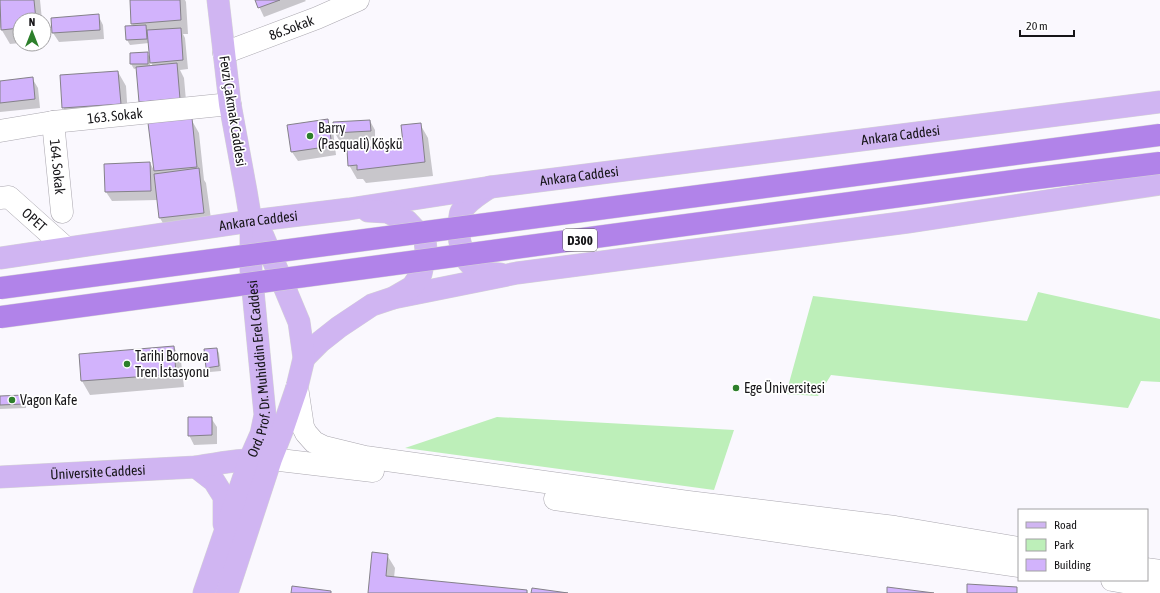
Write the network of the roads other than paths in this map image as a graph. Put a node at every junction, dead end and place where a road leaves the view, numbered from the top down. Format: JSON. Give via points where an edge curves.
{"nodes":[{"id":1,"x":218,"y":0,"type":"edge"},
{"id":2,"x":358,"y":0,"type":"edge"},
{"id":3,"x":224,"y":53,"type":"junction"},
{"id":4,"x":1160,"y":102,"type":"edge"},
{"id":5,"x":230,"y":104,"type":"junction"},
{"id":6,"x":53,"y":122,"type":"junction"},
{"id":7,"x":0,"y":131,"type":"edge"},
{"id":8,"x":1160,"y":135,"type":"edge"},
{"id":9,"x":1160,"y":163,"type":"edge"},
{"id":10,"x":1160,"y":184,"type":"edge"},
{"id":11,"x":491,"y":187,"type":"junction"},
{"id":12,"x":0,"y":198,"type":"edge"},
{"id":13,"x":349,"y":209,"type":"junction"},
{"id":14,"x":62,"y":212,"type":"dead end"},
{"id":15,"x":251,"y":221,"type":"junction"},
{"id":16,"x":66,"y":248,"type":"junction"},
{"id":17,"x":0,"y":258,"type":"edge"},
{"id":18,"x":517,"y":273,"type":"junction"},
{"id":19,"x":0,"y":288,"type":"edge"},
{"id":20,"x":393,"y":298,"type":"junction"},
{"id":21,"x":0,"y":317,"type":"edge"},
{"id":22,"x":304,"y":358,"type":"junction"},
{"id":23,"x":297,"y":387,"type":"junction"},
{"id":24,"x":261,"y":459,"type":"junction"},
{"id":25,"x":196,"y":467,"type":"junction"},
{"id":26,"x":0,"y":477,"type":"edge"},
{"id":27,"x":224,"y":533,"type":"junction"},
{"id":28,"x":1018,"y":548,"type":"edge"},
{"id":29,"x":1018,"y":566,"type":"edge"},
{"id":30,"x":1148,"y":569,"type":"edge"},
{"id":31,"x":1160,"y":571,"type":"edge"},
{"id":32,"x":1118,"y":581,"type":"edge"},
{"id":33,"x":1160,"y":588,"type":"edge"},
{"id":34,"x":204,"y":593,"type":"edge"},
{"id":35,"x":227,"y":593,"type":"edge"}],
"edges":[{"from":1,"to":3,"type":"main road","name":"Fevzi Çakmak Caddesi"},
{"from":2,"to":3,"type":"street","name":"86.Sokak"},
{"from":3,"to":5,"type":"main road","name":"Fevzi Çakmak Caddesi"},
{"from":4,"to":11,"type":"main road","name":"Ankara Caddesi"},
{"from":5,"to":6,"type":"street","name":"163. Sokak"},
{"from":5,"to":15,"type":"main road","name":"Fevzi Çakmak Caddesi"},
{"from":6,"to":7,"type":"street","name":"163. Sokak"},
{"from":6,"to":14,"type":"street","name":"164. Sokak"},
{"from":8,"to":19,"type":"highway","number":"D300","bridge":true},
{"from":9,"to":21,"type":"highway","number":"D300","bridge":true},
{"from":10,"to":18,"type":"main road","via":[[900,223]]},
{"from":11,"to":13,"type":"main road","name":"Ankara Caddesi"},
{"from":11,"to":18,"type":"main road","via":[[468,203],[461,212],[460,245],[467,260],[476,269],[490,274]]},
{"from":12,"to":16,"type":"street","name":"OPET","via":[[9,198]]},
{"from":13,"to":15,"type":"main road","name":"Ankara Caddesi"},
{"from":13,"to":20,"type":"main road","via":[[387,212],[407,221],[425,240],[426,250],[421,274],[412,287]]},
{"from":15,"to":16,"type":"main road","name":"Ankara Caddesi"},
{"from":15,"to":22,"type":"main road","name":"Ord. Prof. Dr. Muhiddin Erel Caddesi","via":[[264,237],[299,322]]},
{"from":15,"to":24,"type":"main road","name":"Ord. Prof. Dr. Muhiddin Erel Caddesi","via":[[251,270],[265,415],[261,434]]},
{"from":16,"to":17,"type":"main road","name":"Ankara Caddesi"},
{"from":18,"to":20,"type":"main road"},
{"from":20,"to":22,"type":"main road","via":[[372,305],[346,322]]},
{"from":22,"to":23,"type":"main road","name":"Ord. Prof. Dr. Muhiddin Erel Caddesi"},
{"from":23,"to":24,"type":"main road","name":"Ord. Prof. Dr. Muhiddin Erel Caddesi","via":[[282,432]]},
{"from":23,"to":28,"type":"street","via":[[303,427],[314,442],[365,457],[688,502],[895,527]]},
{"from":24,"to":25,"type":"main road","name":"Üniversite Caddesi"},
{"from":24,"to":27,"type":"main road","name":"Ord. Prof. Dr. Muhiddin Erel Caddesi"},
{"from":24,"to":29,"type":"street","via":[[363,470]]},
{"from":24,"to":35,"type":"main road","name":"Ord. Prof. Dr. Muhiddin Erel Caddesi"},
{"from":25,"to":26,"type":"main road","name":"Üniversite Caddesi"},
{"from":25,"to":27,"type":"main road","via":[[214,481],[224,497]]},
{"from":27,"to":34,"type":"main road","name":"Ord. Prof. Dr. Muhiddin Erel Caddesi"},
{"from":30,"to":31,"type":"street"},
{"from":32,"to":33,"type":"street"}]}
